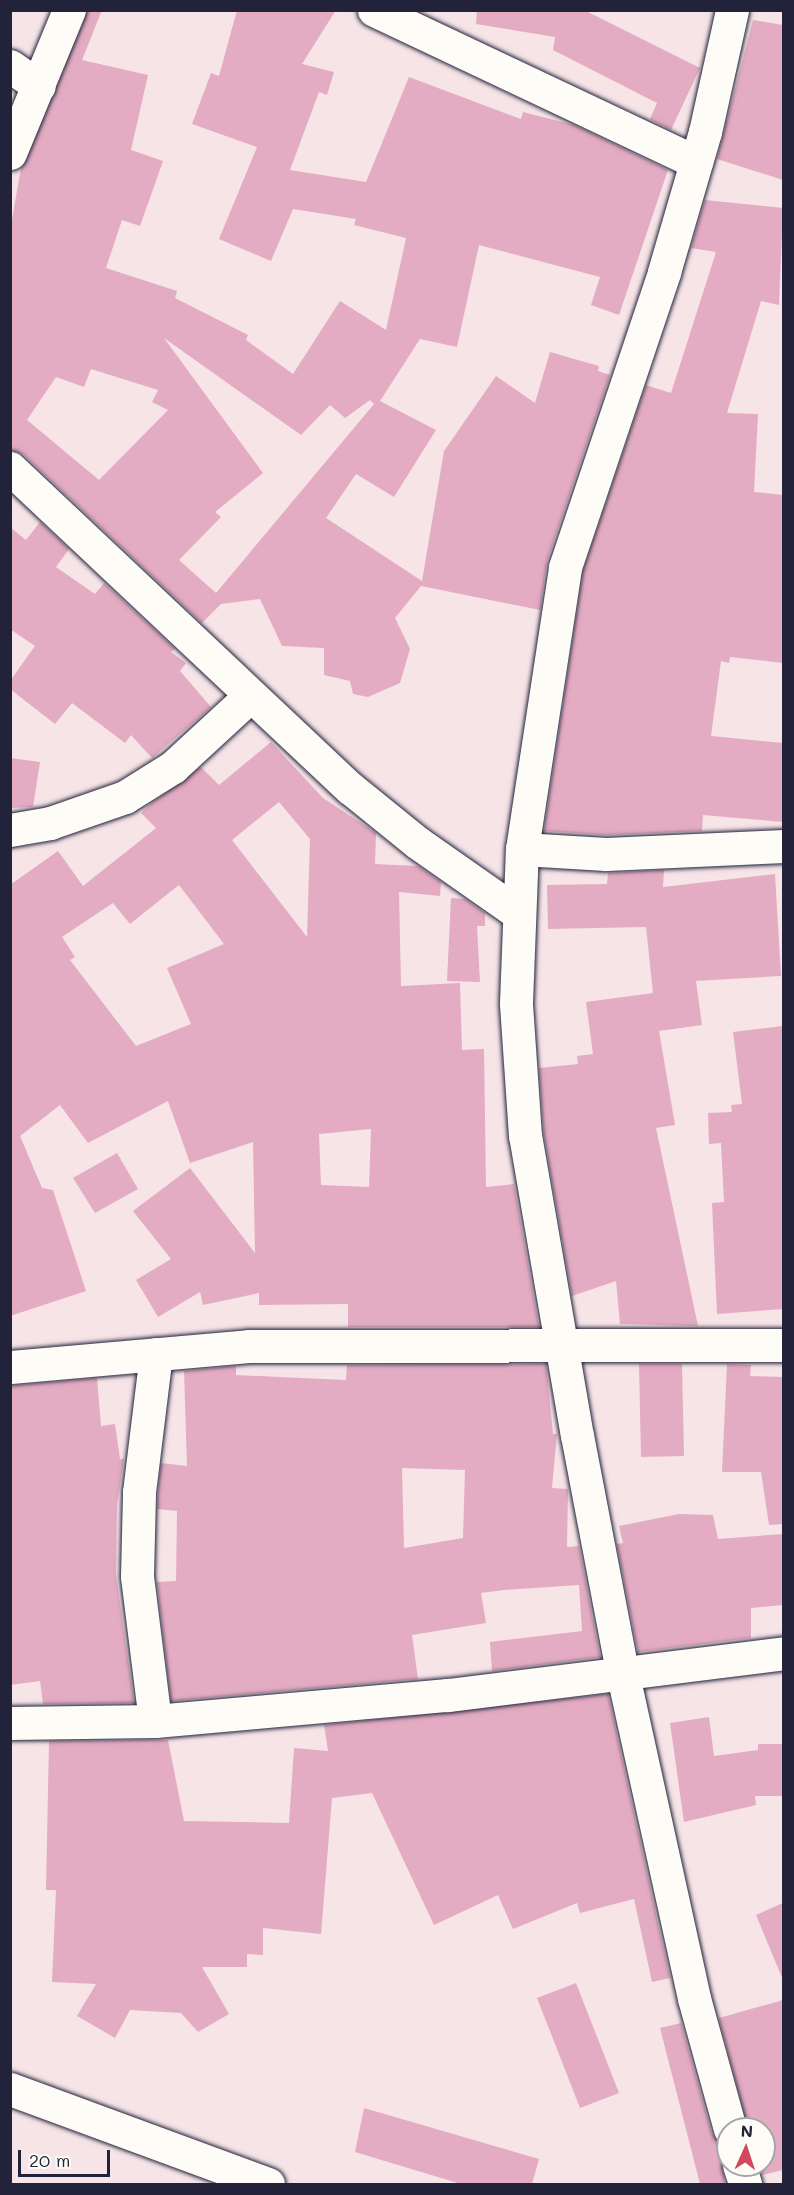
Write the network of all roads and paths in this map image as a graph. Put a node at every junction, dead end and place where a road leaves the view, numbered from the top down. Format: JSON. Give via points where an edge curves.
{"nodes":[{"id":1,"x":69,"y":10,"type":"edge"},
{"id":2,"x":374,"y":10,"type":"edge"},
{"id":3,"x":732,"y":10,"type":"edge"},
{"id":4,"x":10,"y":66,"type":"edge"},
{"id":5,"x":39,"y":86,"type":"junction"},
{"id":6,"x":10,"y":153,"type":"edge"},
{"id":7,"x":696,"y":162,"type":"junction"},
{"id":8,"x":10,"y":468,"type":"edge"},
{"id":9,"x":250,"y":696,"type":"junction"},
{"id":10,"x":10,"y":830,"type":"edge"},
{"id":11,"x":783,"y":846,"type":"edge"},
{"id":12,"x":522,"y":849,"type":"junction"},
{"id":13,"x":518,"y":914,"type":"junction"},
{"id":14,"x":783,"y":1345,"type":"edge"},
{"id":15,"x":562,"y":1346,"type":"junction"},
{"id":16,"x":156,"y":1354,"type":"junction"},
{"id":17,"x":10,"y":1367,"type":"edge"},
{"id":18,"x":783,"y":1653,"type":"edge"},
{"id":19,"x":622,"y":1671,"type":"junction"},
{"id":20,"x":155,"y":1721,"type":"junction"},
{"id":21,"x":10,"y":1723,"type":"edge"},
{"id":22,"x":14,"y":2090,"type":"edge"},
{"id":23,"x":727,"y":2117,"type":"edge"},
{"id":24,"x":268,"y":2184,"type":"edge"}],
"edges":[{"from":1,"to":5,"type":"street"},
{"from":2,"to":7,"type":"street"},
{"from":3,"to":7,"type":"street"},
{"from":4,"to":5,"type":"street"},
{"from":5,"to":6,"type":"street"},
{"from":7,"to":12,"type":"street","via":[[565,567]]},
{"from":8,"to":9,"type":"street"},
{"from":9,"to":10,"type":"street","via":[[173,767],[125,797],[50,823]]},
{"from":9,"to":13,"type":"street","via":[[418,843]]},
{"from":11,"to":12,"type":"street","via":[[606,854]]},
{"from":12,"to":13,"type":"street"},
{"from":13,"to":15,"type":"street","via":[[518,1068],[525,1136]]},
{"from":14,"to":15,"type":"street"},
{"from":15,"to":16,"type":"street","via":[[249,1346]]},
{"from":15,"to":19,"type":"street"},
{"from":16,"to":17,"type":"street"},
{"from":16,"to":20,"type":"street","via":[[138,1491],[137,1576]]},
{"from":18,"to":19,"type":"street"},
{"from":19,"to":20,"type":"street","via":[[448,1695]]},
{"from":19,"to":23,"type":"street","via":[[694,1998]]},
{"from":20,"to":21,"type":"street"},
{"from":22,"to":24,"type":"street"}]}
